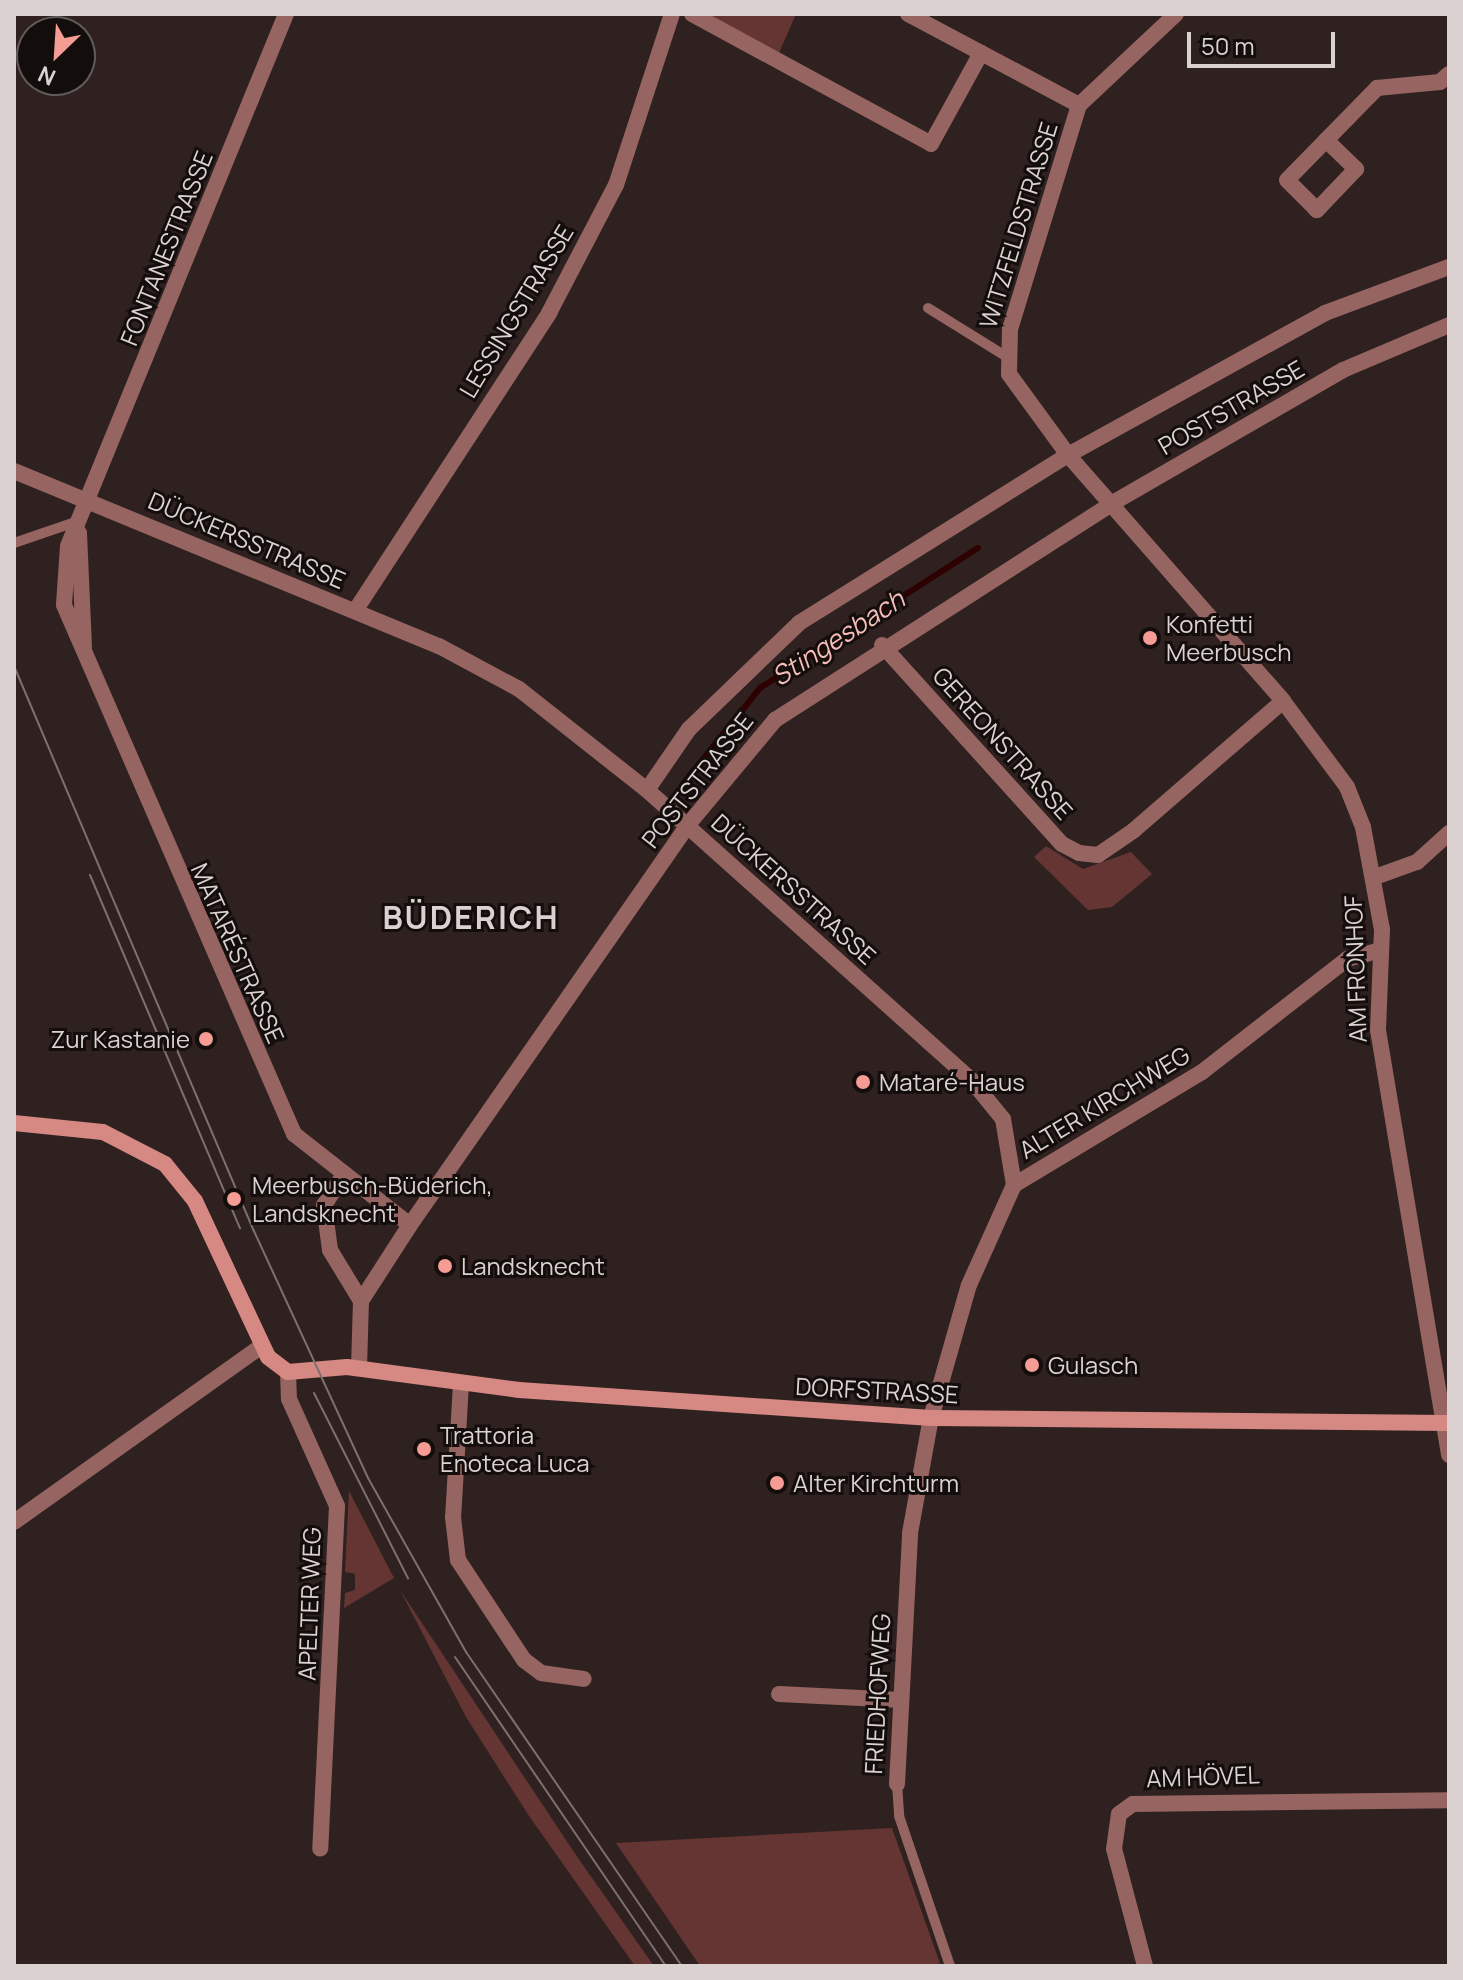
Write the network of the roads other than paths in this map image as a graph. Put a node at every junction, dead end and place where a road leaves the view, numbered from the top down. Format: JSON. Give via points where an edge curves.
{"nodes":[{"id":1,"x":286,"y":14,"type":"edge"},
{"id":2,"x":672,"y":14,"type":"edge"},
{"id":3,"x":692,"y":14,"type":"edge"},
{"id":4,"x":908,"y":14,"type":"edge"},
{"id":5,"x":1176,"y":14,"type":"edge"},
{"id":6,"x":981,"y":53,"type":"junction"},
{"id":7,"x":1449,"y":74,"type":"edge"},
{"id":8,"x":1079,"y":105,"type":"junction"},
{"id":9,"x":1326,"y":140,"type":"dead end"},
{"id":10,"x":1449,"y":267,"type":"edge"},
{"id":11,"x":928,"y":308,"type":"dead end"},
{"id":12,"x":1449,"y":325,"type":"edge"},
{"id":13,"x":1007,"y":357,"type":"junction"},
{"id":14,"x":1068,"y":455,"type":"junction"},
{"id":15,"x":14,"y":471,"type":"edge"},
{"id":16,"x":90,"y":500,"type":"junction"},
{"id":17,"x":1111,"y":504,"type":"junction"},
{"id":18,"x":81,"y":526,"type":"junction"},
{"id":19,"x":14,"y":543,"type":"edge"},
{"id":20,"x":355,"y":611,"type":"junction"},
{"id":21,"x":882,"y":645,"type":"junction"},
{"id":22,"x":1283,"y":701,"type":"junction"},
{"id":23,"x":647,"y":790,"type":"junction"},
{"id":24,"x":687,"y":826,"type":"junction"},
{"id":25,"x":1449,"y":833,"type":"edge"},
{"id":26,"x":1375,"y":877,"type":"junction"},
{"id":27,"x":1381,"y":950,"type":"junction"},
{"id":28,"x":14,"y":1123,"type":"edge"},
{"id":29,"x":343,"y":1176,"type":"junction"},
{"id":30,"x":1014,"y":1185,"type":"junction"},
{"id":31,"x":410,"y":1225,"type":"junction"},
{"id":32,"x":361,"y":1301,"type":"junction"},
{"id":33,"x":262,"y":1346,"type":"junction"},
{"id":34,"x":359,"y":1368,"type":"junction"},
{"id":35,"x":297,"y":1373,"type":"junction"},
{"id":36,"x":461,"y":1384,"type":"junction"},
{"id":37,"x":931,"y":1418,"type":"junction"},
{"id":38,"x":1445,"y":1423,"type":"edge"},
{"id":39,"x":1449,"y":1455,"type":"edge"},
{"id":40,"x":14,"y":1522,"type":"edge"},
{"id":41,"x":584,"y":1679,"type":"dead end"},
{"id":42,"x":779,"y":1694,"type":"dead end"},
{"id":43,"x":901,"y":1700,"type":"junction"},
{"id":44,"x":897,"y":1784,"type":"joint"},
{"id":45,"x":1449,"y":1800,"type":"edge"},
{"id":46,"x":320,"y":1849,"type":"dead end"},
{"id":47,"x":950,"y":1966,"type":"edge"},
{"id":48,"x":1145,"y":1966,"type":"edge"}],
"edges":[{"from":1,"to":16,"type":"street","name":"FONTANESTRASSE"},
{"from":2,"to":20,"type":"street","name":"LESSINGSTRASSE","via":[[616,185],[549,313]]},
{"from":3,"to":6,"type":"street","via":[[931,144]]},
{"from":4,"to":6,"type":"street"},
{"from":5,"to":8,"type":"street","name":"WITZFELDSTRASSE"},
{"from":6,"to":8,"type":"street"},
{"from":7,"to":9,"type":"street","via":[[1440,82],[1377,88]]},
{"from":8,"to":13,"type":"street","name":"WITZFELDSTRASSE"},
{"from":10,"to":14,"type":"street","name":"POSTSTRASSE","via":[[1325,313]]},
{"from":11,"to":13,"type":"lane"},
{"from":12,"to":17,"type":"street","name":"POSTSTRASSE","via":[[1343,370]]},
{"from":13,"to":14,"type":"street","name":"WITZFELDSTRASSE","via":[[1022,398]]},
{"from":14,"to":17,"type":"street","name":"WITZFELDSTRASSE"},
{"from":14,"to":23,"type":"street","name":"POSTSTRASSE","via":[[799,623],[750,663],[689,729]]},
{"from":15,"to":16,"type":"street"},
{"from":16,"to":18,"type":"street","name":"MATARÉSTRASSE"},
{"from":16,"to":20,"type":"street","name":"DÜCKERSSTRASSE"},
{"from":17,"to":21,"type":"street","name":"POSTSTRASSE"},
{"from":17,"to":22,"type":"street","name":"AM FRONHOF"},
{"from":18,"to":19,"type":"lane"},
{"from":18,"to":29,"type":"street","name":"MATARÉSTRASSE","via":[[68,546],[64,605],[294,1134]]},
{"from":20,"to":23,"type":"street","name":"DÜCKERSSTRASSE","via":[[519,689]]},
{"from":21,"to":22,"type":"street","name":"GEREONSTRASSE","via":[[1062,844],[1079,853],[1098,855],[1133,831]]},
{"from":21,"to":24,"type":"street","name":"POSTSTRASSE","via":[[775,720]]},
{"from":22,"to":26,"type":"street","name":"AM FRONHOF","via":[[1347,787]]},
{"from":23,"to":24,"type":"street","name":"DÜCKERSSTRASSE"},
{"from":24,"to":30,"type":"street","name":"DÜCKERSSTRASSE","via":[[972,1081],[1003,1119]]},
{"from":24,"to":31,"type":"street","name":"POSTSTRASSE"},
{"from":25,"to":26,"type":"street","via":[[1417,862]]},
{"from":26,"to":27,"type":"street","name":"AM FRONHOF"},
{"from":27,"to":30,"type":"street","name":"ALTER KIRCHWEG","via":[[1347,959],[1202,1072]]},
{"from":27,"to":38,"type":"street","name":"AM FRONHOF","via":[[1378,1030]]},
{"from":28,"to":33,"type":"main road","via":[[103,1132],[165,1164],[195,1201]]},
{"from":29,"to":31,"type":"street","name":"MATARÉSTRASSE"},
{"from":29,"to":32,"type":"street","via":[[324,1205],[330,1250]]},
{"from":30,"to":37,"type":"street","name":"ALTER KIRCHWEG","via":[[969,1285]]},
{"from":31,"to":32,"type":"street","name":"POSTSTRASSE"},
{"from":32,"to":34,"type":"street"},
{"from":33,"to":35,"type":"main road"},
{"from":33,"to":40,"type":"street"},
{"from":34,"to":35,"type":"main road","name":"DORFSTRASSE"},
{"from":34,"to":36,"type":"main road","name":"DORFSTRASSE"},
{"from":35,"to":46,"type":"street","name":"APELTER WEG","via":[[289,1399],[337,1506]]},
{"from":36,"to":37,"type":"main road","name":"DORFSTRASSE"},
{"from":36,"to":41,"type":"street","via":[[453,1517],[458,1560],[524,1660],[541,1673]]},
{"from":37,"to":38,"type":"main road","name":"DORFSTRASSE"},
{"from":37,"to":43,"type":"street","name":"FRIEDHOFWEG","via":[[910,1533]]},
{"from":38,"to":39,"type":"street","name":"AM FRONHOF"},
{"from":42,"to":43,"type":"street"},
{"from":43,"to":44,"type":"street","name":"FRIEDHOFWEG"},
{"from":44,"to":47,"type":"lane","name":"FRIEDHOFWEG","via":[[899,1816]]},
{"from":45,"to":48,"type":"street","name":"AM HÖVEL","via":[[1133,1804],[1119,1814],[1114,1849]]}]}
